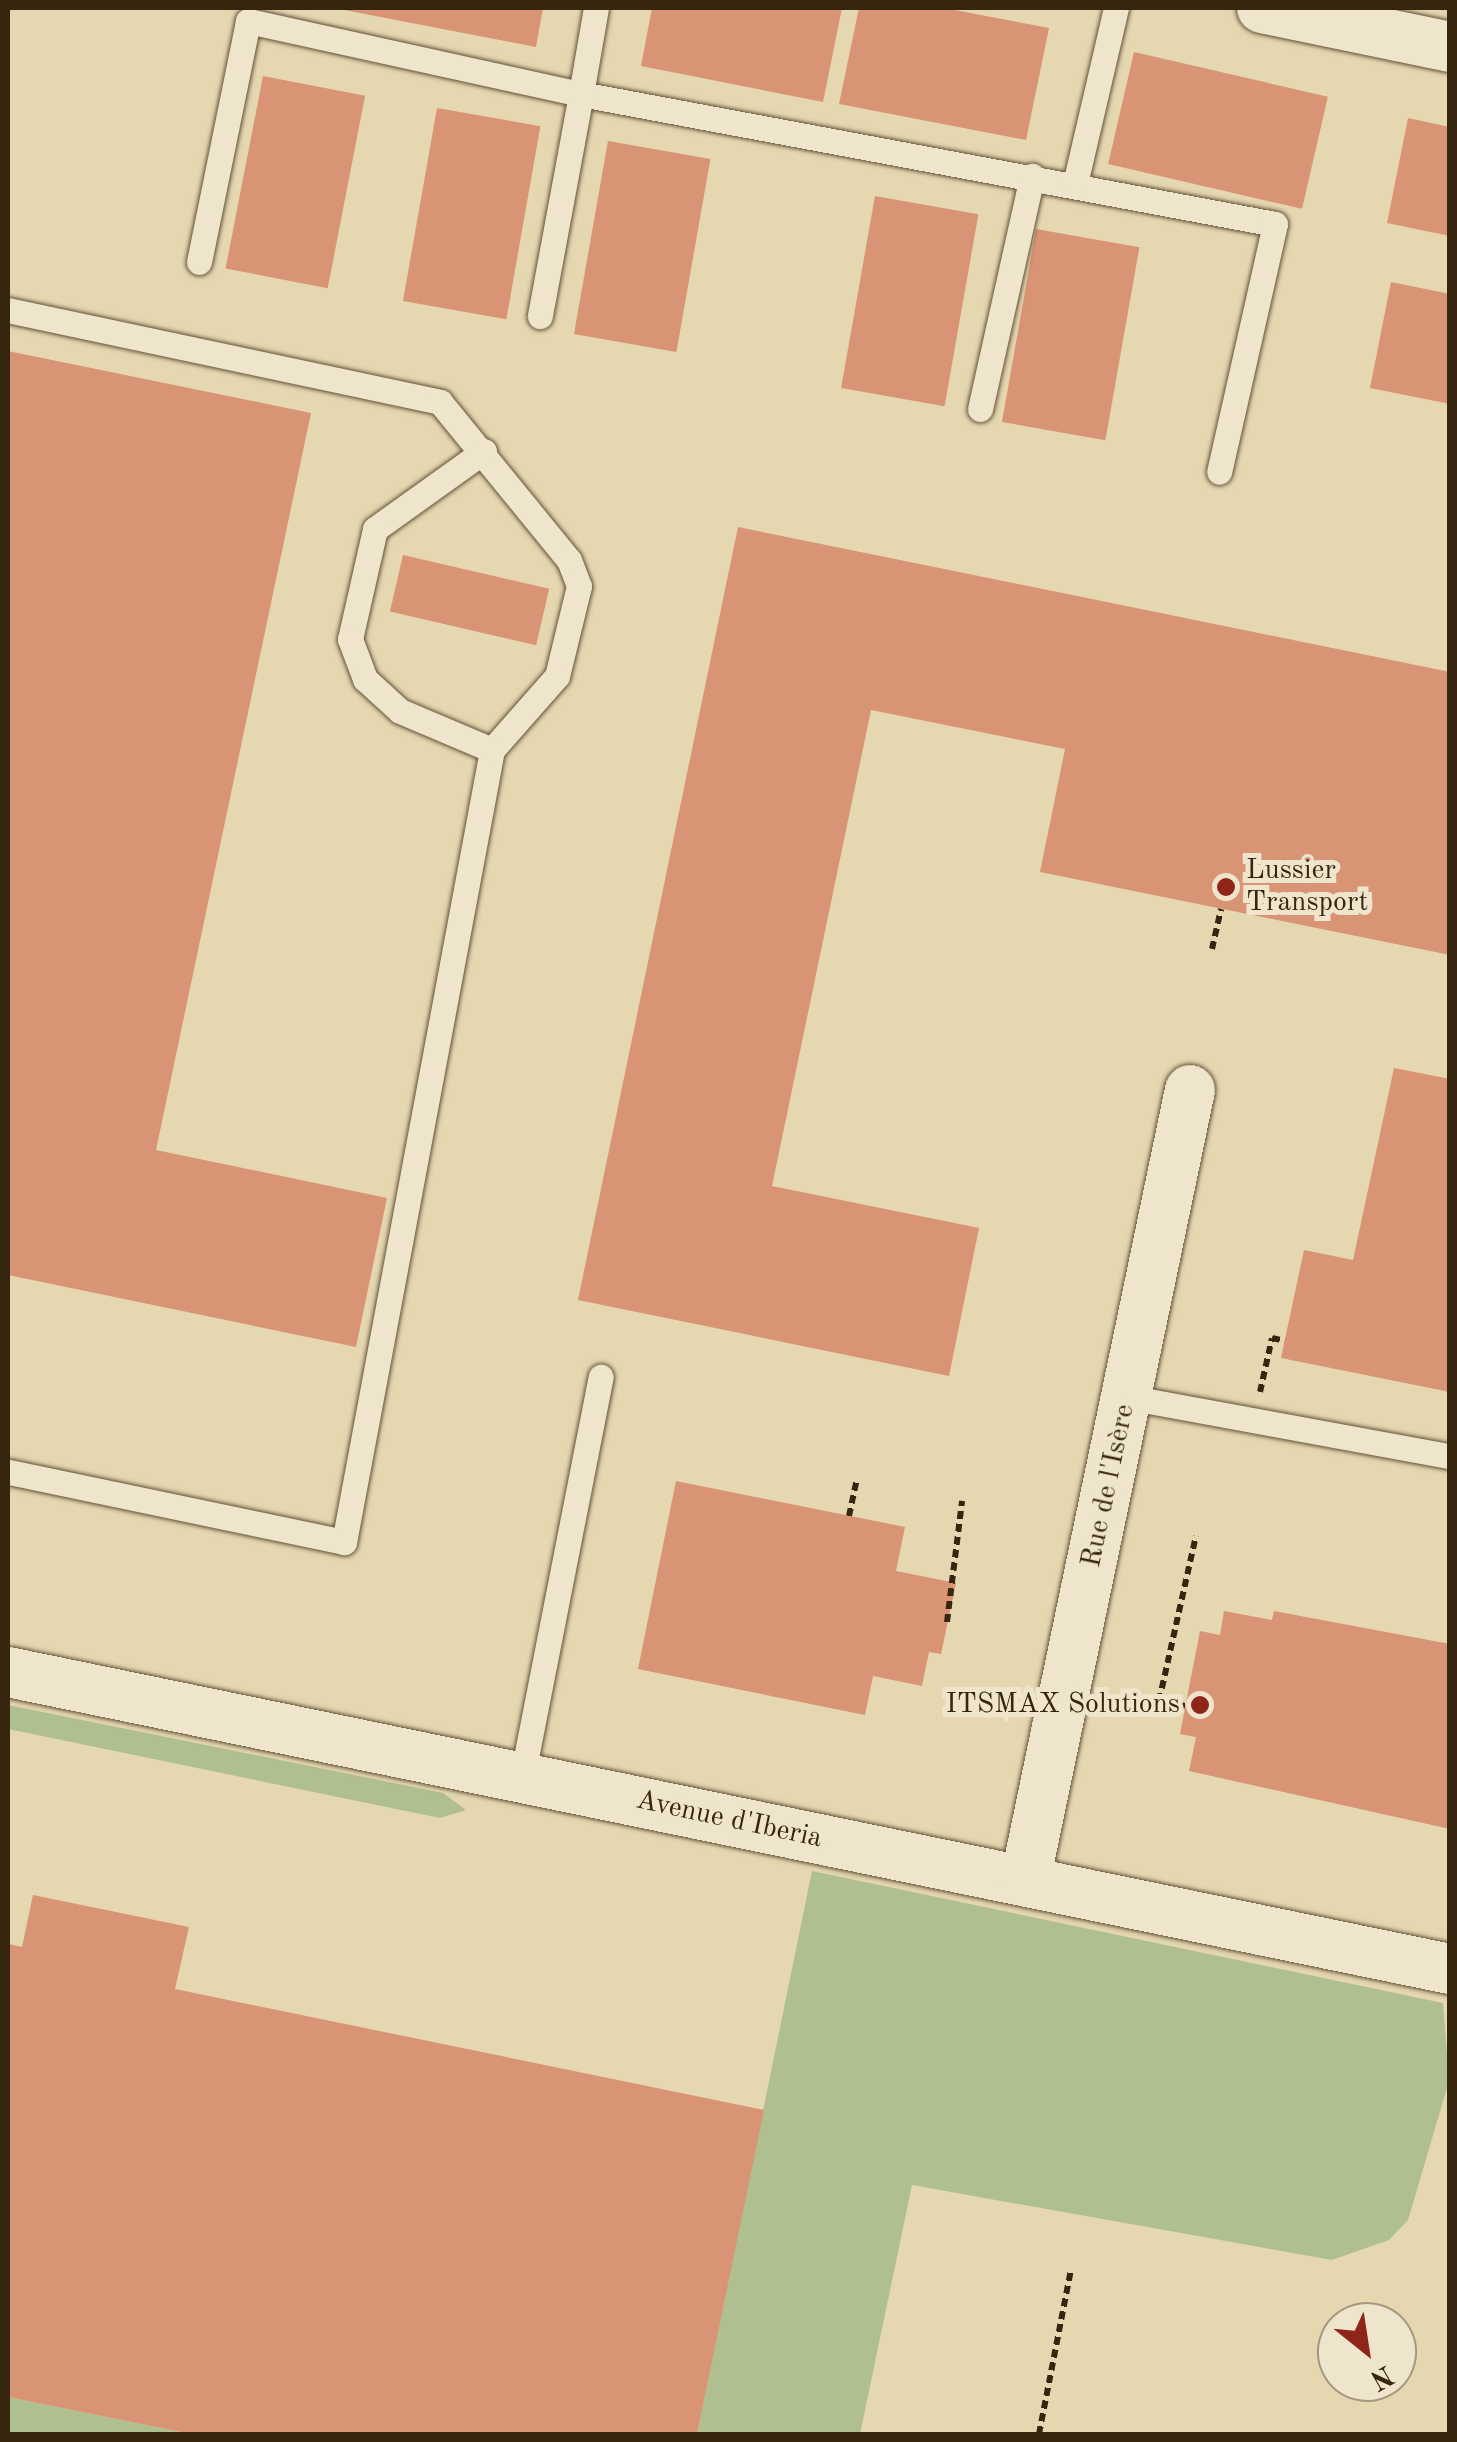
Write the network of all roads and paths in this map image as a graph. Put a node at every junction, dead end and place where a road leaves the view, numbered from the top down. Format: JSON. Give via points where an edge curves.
{"nodes":[{"id":1,"x":596,"y":8,"type":"edge"},
{"id":2,"x":1116,"y":8,"type":"edge"},
{"id":3,"x":1262,"y":8,"type":"edge"},
{"id":4,"x":1450,"y":47,"type":"edge"},
{"id":5,"x":581,"y":94,"type":"junction"},
{"id":6,"x":1032,"y":176,"type":"junction"},
{"id":7,"x":1076,"y":184,"type":"junction"},
{"id":8,"x":199,"y":262,"type":"dead end"},
{"id":9,"x":8,"y":310,"type":"edge"},
{"id":10,"x":540,"y":316,"type":"dead end"},
{"id":11,"x":980,"y":409,"type":"dead end"},
{"id":12,"x":484,"y":451,"type":"junction"},
{"id":13,"x":1219,"y":472,"type":"dead end"},
{"id":14,"x":492,"y":750,"type":"junction"},
{"id":15,"x":1221,"y":909,"type":"dead end"},
{"id":16,"x":1212,"y":949,"type":"dead end"},
{"id":17,"x":1190,"y":1090,"type":"dead end"},
{"id":18,"x":1285,"y":1340,"type":"dead end"},
{"id":19,"x":601,"y":1377,"type":"dead end"},
{"id":20,"x":1259,"y":1395,"type":"dead end"},
{"id":21,"x":1127,"y":1396,"type":"junction"},
{"id":22,"x":1450,"y":1456,"type":"edge"},
{"id":23,"x":8,"y":1472,"type":"edge"},
{"id":24,"x":857,"y":1479,"type":"dead end"},
{"id":25,"x":962,"y":1500,"type":"dead end"},
{"id":26,"x":850,"y":1516,"type":"dead end"},
{"id":27,"x":1196,"y":1536,"type":"dead end"},
{"id":28,"x":948,"y":1622,"type":"dead end"},
{"id":29,"x":8,"y":1672,"type":"edge"},
{"id":30,"x":1185,"y":1706,"type":"dead end"},
{"id":31,"x":522,"y":1778,"type":"junction"},
{"id":32,"x":1024,"y":1881,"type":"junction"},
{"id":33,"x":1450,"y":1969,"type":"edge"},
{"id":34,"x":1071,"y":2270,"type":"dead end"},
{"id":35,"x":1039,"y":2434,"type":"edge"}],
"edges":[{"from":1,"to":5,"type":"lane"},
{"from":2,"to":7,"type":"lane"},
{"from":3,"to":4,"type":"street"},
{"from":5,"to":6,"type":"lane"},
{"from":5,"to":8,"type":"lane","via":[[248,21]]},
{"from":5,"to":10,"type":"lane"},
{"from":6,"to":7,"type":"lane"},
{"from":6,"to":11,"type":"lane"},
{"from":7,"to":13,"type":"lane","via":[[1275,224]]},
{"from":9,"to":12,"type":"lane","via":[[421,396],[454,412]]},
{"from":12,"to":14,"type":"lane","via":[[570,560],[579,586],[556,676]]},
{"from":12,"to":14,"type":"lane","via":[[374,529],[350,639],[365,679],[400,712]]},
{"from":14,"to":23,"type":"lane","via":[[344,1542]]},
{"from":15,"to":16,"type":"path"},
{"from":17,"to":21,"type":"street","name":"Rue de l'Isère"},
{"from":18,"to":20,"type":"path","via":[[1272,1338]]},
{"from":19,"to":31,"type":"lane"},
{"from":21,"to":22,"type":"lane"},
{"from":21,"to":32,"type":"street","name":"Rue de l'Isère"},
{"from":24,"to":26,"type":"path"},
{"from":25,"to":28,"type":"path"},
{"from":27,"to":30,"type":"path","via":[[1159,1700]]},
{"from":29,"to":31,"type":"street","name":"Avenue d'Iberia"},
{"from":31,"to":32,"type":"street","name":"Avenue d'Iberia"},
{"from":32,"to":33,"type":"street","name":"Avenue d'Iberia"},
{"from":34,"to":35,"type":"path"}]}
